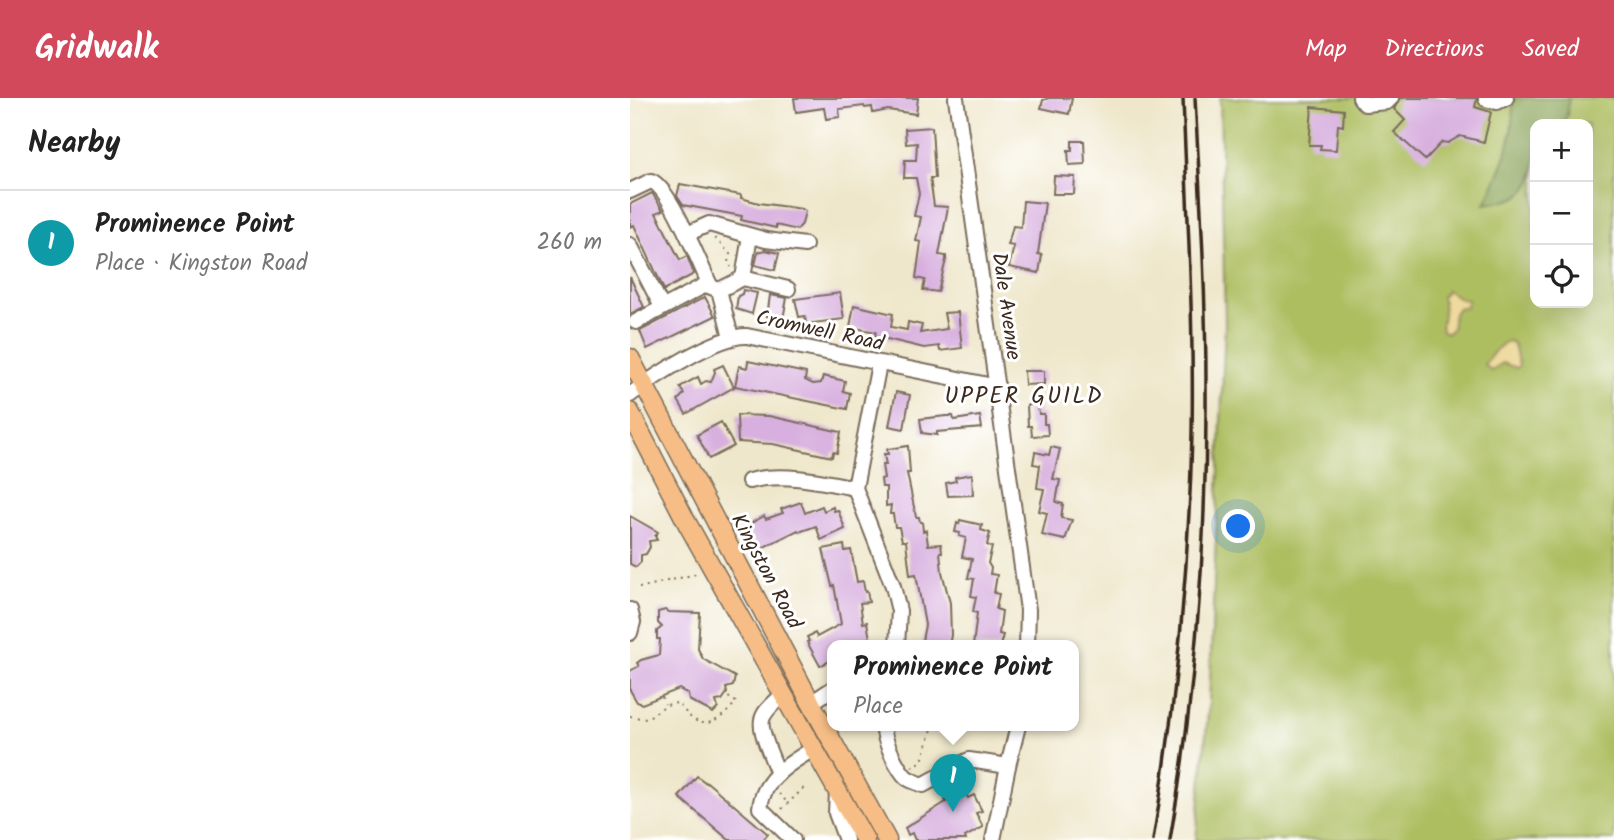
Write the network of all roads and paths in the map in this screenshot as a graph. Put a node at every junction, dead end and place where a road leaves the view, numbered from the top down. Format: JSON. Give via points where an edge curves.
{"nodes":[{"id":1,"x":956,"y":98,"type":"edge"},
{"id":2,"x":1360,"y":98,"type":"edge"},
{"id":3,"x":1391,"y":98,"type":"edge"},
{"id":4,"x":1506,"y":98,"type":"edge"},
{"id":5,"x":1486,"y":99,"type":"edge"},
{"id":6,"x":630,"y":191,"type":"edge"},
{"id":7,"x":717,"y":227,"type":"junction"},
{"id":8,"x":687,"y":234,"type":"junction"},
{"id":9,"x":750,"y":236,"type":"junction"},
{"id":10,"x":630,"y":245,"type":"edge"},
{"id":11,"x":805,"y":245,"type":"dead end"},
{"id":12,"x":741,"y":279,"type":"junction"},
{"id":13,"x":714,"y":287,"type":"junction"},
{"id":14,"x":788,"y":289,"type":"dead end"},
{"id":15,"x":662,"y":307,"type":"junction"},
{"id":16,"x":636,"y":322,"type":"dead end"},
{"id":17,"x":731,"y":337,"type":"junction"},
{"id":18,"x":630,"y":358,"type":"edge"},
{"id":19,"x":878,"y":364,"type":"junction"},
{"id":20,"x":635,"y":387,"type":"edge"},
{"id":21,"x":998,"y":387,"type":"junction"},
{"id":22,"x":630,"y":412,"type":"edge"},
{"id":23,"x":749,"y":481,"type":"dead end"},
{"id":24,"x":855,"y":488,"type":"junction"},
{"id":25,"x":696,"y":573,"type":"dead end"},
{"id":26,"x":639,"y":588,"type":"dead end"},
{"id":27,"x":630,"y":610,"type":"edge"},
{"id":28,"x":630,"y":633,"type":"edge"},
{"id":29,"x":897,"y":640,"type":"edge"},
{"id":30,"x":1027,"y":640,"type":"edge"},
{"id":31,"x":827,"y":692,"type":"edge"},
{"id":32,"x":783,"y":694,"type":"junction"},
{"id":33,"x":725,"y":695,"type":"dead end"},
{"id":34,"x":662,"y":697,"type":"dead end"},
{"id":35,"x":811,"y":703,"type":"junction"},
{"id":36,"x":666,"y":705,"type":"junction"},
{"id":37,"x":630,"y":716,"type":"edge"},
{"id":38,"x":883,"y":731,"type":"edge"},
{"id":39,"x":931,"y":731,"type":"edge"},
{"id":40,"x":1017,"y":731,"type":"edge"},
{"id":41,"x":813,"y":749,"type":"junction"},
{"id":42,"x":1008,"y":766,"type":"junction"},
{"id":43,"x":903,"y":772,"type":"junction"},
{"id":44,"x":778,"y":774,"type":"junction"},
{"id":45,"x":806,"y":786,"type":"dead end"},
{"id":46,"x":837,"y":791,"type":"junction"},
{"id":47,"x":771,"y":820,"type":"junction"},
{"id":48,"x":793,"y":840,"type":"edge"},
{"id":49,"x":846,"y":840,"type":"edge"},
{"id":50,"x":864,"y":840,"type":"edge"},
{"id":51,"x":887,"y":840,"type":"edge"},
{"id":52,"x":993,"y":840,"type":"edge"}],
"edges":[{"from":1,"to":21,"type":"street","name":"Dale Avenue"},
{"from":2,"to":3,"type":"street","via":[[1365,104]]},
{"from":4,"to":5,"type":"street","via":[[1497,103]]},
{"from":6,"to":8,"type":"street","via":[[656,182]]},
{"from":7,"to":8,"type":"street","via":[[709,224]]},
{"from":7,"to":9,"type":"street"},
{"from":7,"to":12,"type":"path","via":[[716,241],[730,254],[730,266]]},
{"from":8,"to":13,"type":"street"},
{"from":9,"to":11,"type":"street"},
{"from":9,"to":12,"type":"street"},
{"from":10,"to":15,"type":"street"},
{"from":12,"to":13,"type":"street"},
{"from":12,"to":14,"type":"street"},
{"from":13,"to":15,"type":"street"},
{"from":13,"to":17,"type":"street"},
{"from":15,"to":16,"type":"street"},
{"from":17,"to":19,"type":"street","name":"Cromwell Road","via":[[747,336]]},
{"from":17,"to":20,"type":"street","name":"Cromwell Road"},
{"from":18,"to":20,"type":"main road","name":"Kingston Road"},
{"from":19,"to":21,"type":"street","name":"Cromwell Road"},
{"from":19,"to":24,"type":"street"},
{"from":20,"to":35,"type":"main road","name":"Kingston Road"},
{"from":21,"to":30,"type":"street","name":"Dale Avenue","via":[[1028,610]]},
{"from":22,"to":32,"type":"main road"},
{"from":23,"to":24,"type":"street","via":[[784,477]]},
{"from":24,"to":29,"type":"street","via":[[893,586],[899,611]]},
{"from":25,"to":26,"type":"path"},
{"from":27,"to":28,"type":"street"},
{"from":31,"to":35,"type":"street"},
{"from":32,"to":41,"type":"main road"},
{"from":32,"to":44,"type":"street","via":[[762,721]]},
{"from":33,"to":36,"type":"path","via":[[736,702],[709,723],[694,720],[677,703]]},
{"from":34,"to":36,"type":"path"},
{"from":35,"to":51,"type":"main road","name":"Kingston Road"},
{"from":36,"to":37,"type":"path","via":[[646,719]]},
{"from":38,"to":43,"type":"street"},
{"from":39,"to":43,"type":"path","via":[[922,761]]},
{"from":40,"to":42,"type":"street"},
{"from":41,"to":44,"type":"street"},
{"from":41,"to":46,"type":"main road"},
{"from":42,"to":43,"type":"street","via":[[968,760],[923,785]]},
{"from":42,"to":52,"type":"street"},
{"from":44,"to":47,"type":"street","via":[[761,795],[760,808]]},
{"from":45,"to":47,"type":"path"},
{"from":46,"to":49,"type":"street","via":[[836,813]]},
{"from":46,"to":50,"type":"main road"},
{"from":47,"to":48,"type":"street"}]}
